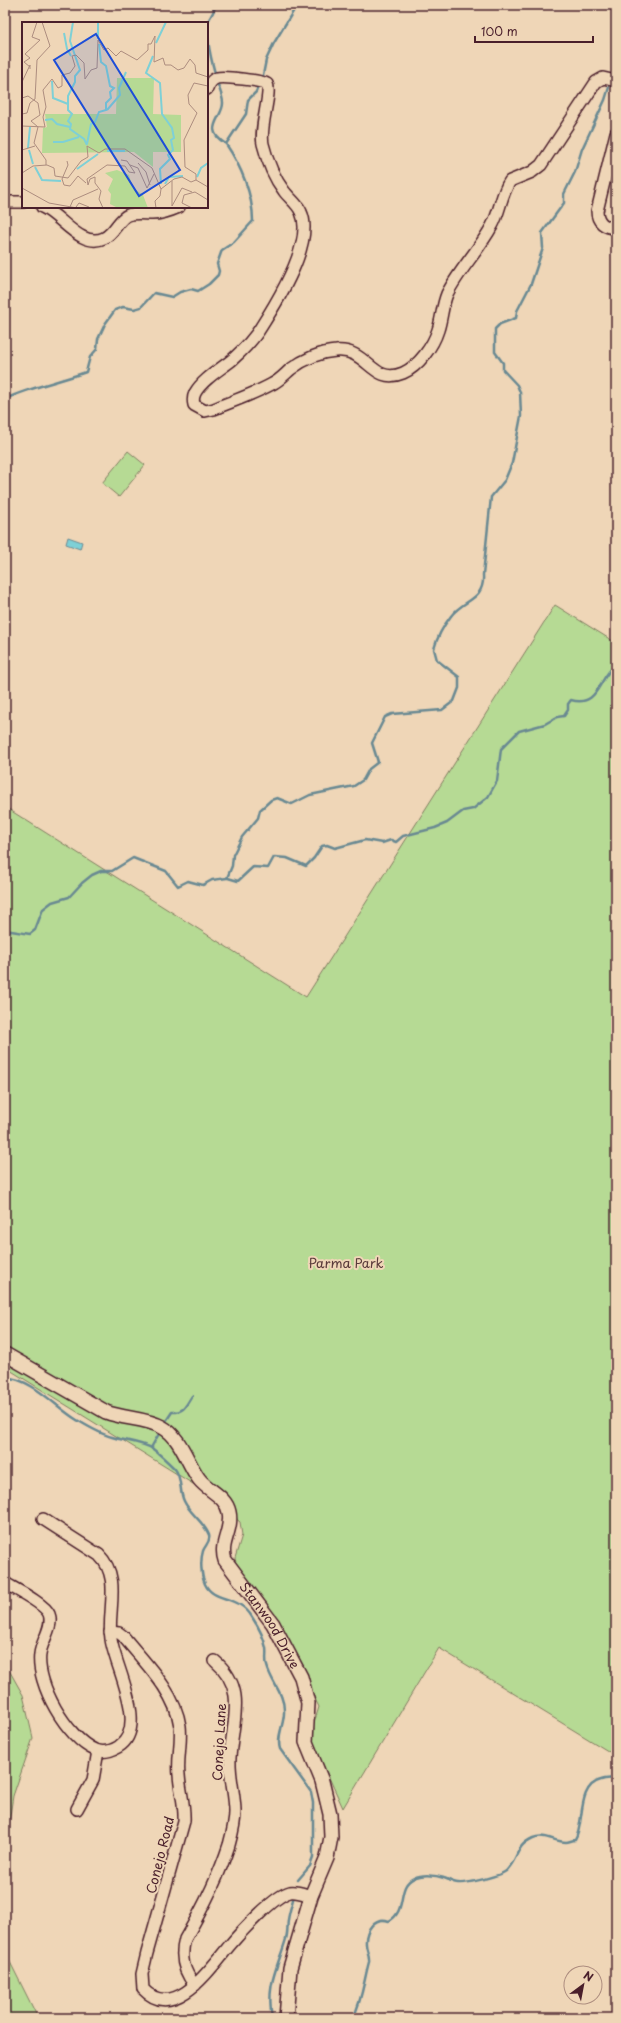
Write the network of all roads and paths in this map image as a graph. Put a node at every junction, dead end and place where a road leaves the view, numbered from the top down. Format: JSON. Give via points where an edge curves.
{"nodes":[{"id":1,"x":616,"y":82,"type":"edge"},
{"id":2,"x":208,"y":87,"type":"edge"},
{"id":3,"x":616,"y":133,"type":"edge"},
{"id":4,"x":5,"y":202,"type":"edge"},
{"id":5,"x":22,"y":202,"type":"edge"},
{"id":6,"x":44,"y":208,"type":"edge"},
{"id":7,"x":176,"y":208,"type":"edge"},
{"id":8,"x":616,"y":228,"type":"edge"},
{"id":9,"x":5,"y":1354,"type":"edge"},
{"id":10,"x":44,"y":1519,"type":"dead end"},
{"id":11,"x":5,"y":1583,"type":"edge"},
{"id":12,"x":110,"y":1632,"type":"junction"},
{"id":13,"x":215,"y":1661,"type":"dead end"},
{"id":14,"x":98,"y":1751,"type":"junction"},
{"id":15,"x":77,"y":1809,"type":"dead end"},
{"id":16,"x":311,"y":1896,"type":"junction"},
{"id":17,"x":195,"y":1985,"type":"junction"},
{"id":18,"x":286,"y":2018,"type":"edge"}],
"edges":[{"from":1,"to":2,"type":"street","via":[[603,78],[596,82],[541,165],[532,172],[510,181],[493,224],[445,299],[432,344],[410,369],[384,376],[353,352],[328,352],[302,362],[268,386],[205,411],[194,405],[195,394],[238,354],[261,328],[294,270],[304,224],[300,209],[285,192],[273,172],[263,144],[263,120],[269,90],[267,84],[259,80],[218,78]]},
{"from":3,"to":8,"type":"street","via":[[597,211],[602,223]]},
{"from":4,"to":5,"type":"street"},
{"from":6,"to":7,"type":"street","via":[[82,237],[91,240],[110,235],[128,215],[158,214]]},
{"from":9,"to":16,"type":"main road","name":"Stanwood Drive","via":[[106,1412],[157,1424],[168,1430],[198,1478],[226,1505],[230,1520],[223,1549],[225,1560],[276,1628],[296,1666],[306,1693],[306,1742],[327,1795],[331,1825],[327,1858]]},
{"from":10,"to":12,"type":"street","via":[[99,1555],[109,1567],[113,1582]]},
{"from":11,"to":14,"type":"street","via":[[44,1607],[50,1614],[50,1623],[39,1655],[50,1698],[64,1723],[88,1747]]},
{"from":12,"to":14,"type":"street","via":[[112,1648],[129,1701],[130,1729],[128,1737],[120,1746],[112,1750]]},
{"from":12,"to":17,"type":"street","name":"Conejo Road","via":[[123,1636],[166,1690],[180,1726],[179,1775],[184,1821],[147,1953],[142,1987],[153,1998],[167,2000],[181,1996]]},
{"from":13,"to":17,"type":"street","name":"Conejo Lane","via":[[232,1680],[236,1699],[229,1771],[235,1822],[222,1868],[185,1939],[185,1970]]},
{"from":14,"to":15,"type":"street","via":[[93,1780]]},
{"from":16,"to":17,"type":"street","name":"Conejo Road","via":[[294,1892],[282,1896],[230,1944],[205,1977]]},
{"from":16,"to":18,"type":"main road","name":"Stanwood Drive","via":[[290,1968]]}]}
